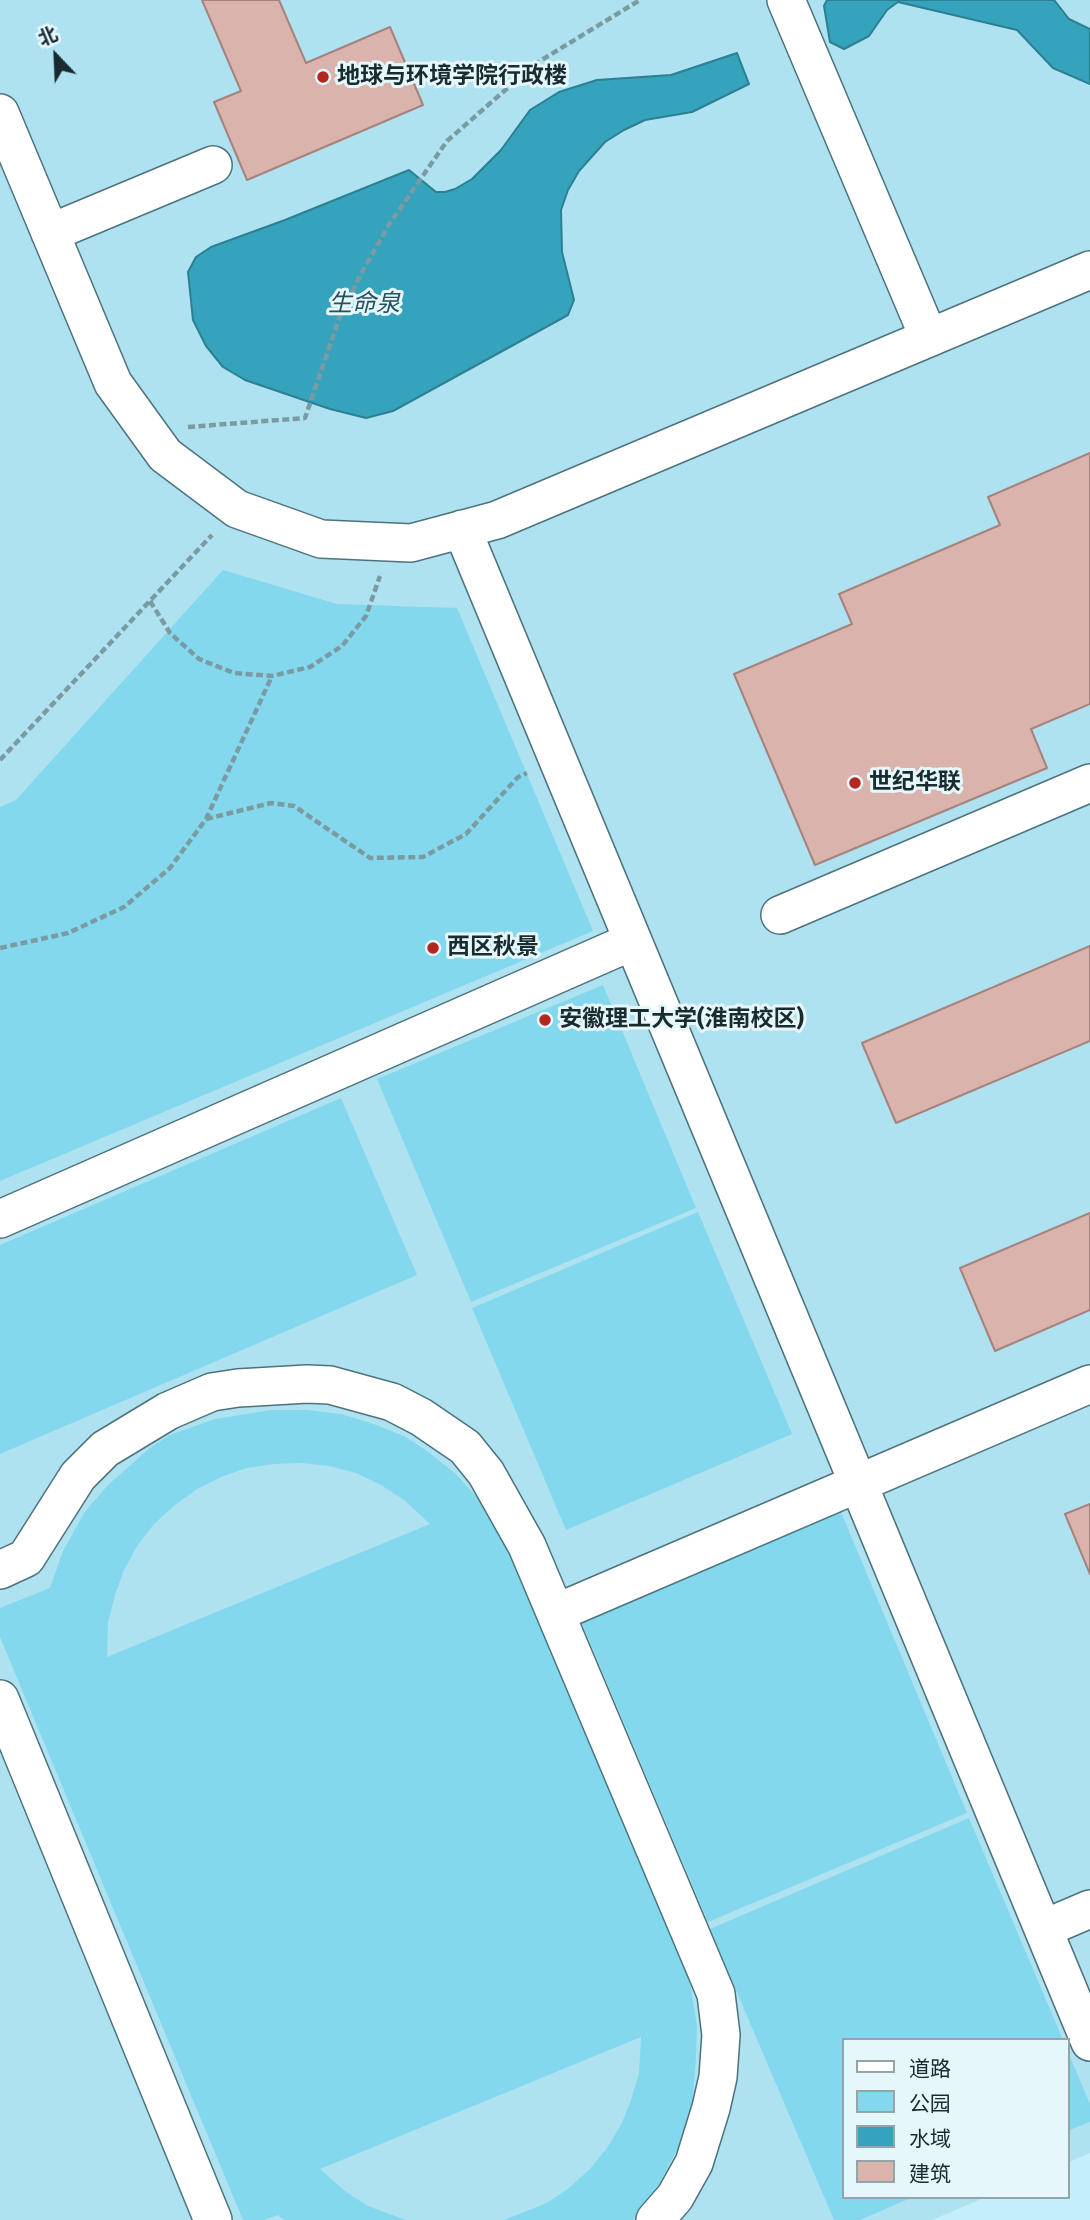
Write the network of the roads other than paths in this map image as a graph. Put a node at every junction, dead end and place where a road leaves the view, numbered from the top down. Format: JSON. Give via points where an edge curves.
{"nodes":[{"id":1,"x":786,"y":0,"type":"edge"},
{"id":2,"x":0,"y":113,"type":"edge"},
{"id":3,"x":213,"y":165,"type":"dead end"},
{"id":4,"x":50,"y":233,"type":"junction"},
{"id":5,"x":1090,"y":270,"type":"edge"},
{"id":6,"x":929,"y":338,"type":"junction"},
{"id":7,"x":462,"y":529,"type":"junction"},
{"id":8,"x":1090,"y":783,"type":"edge"},
{"id":9,"x":780,"y":915,"type":"dead end"},
{"id":10,"x":633,"y":941,"type":"junction"},
{"id":11,"x":0,"y":1219,"type":"edge"},
{"id":12,"x":1090,"y":1384,"type":"edge"},
{"id":13,"x":858,"y":1483,"type":"junction"},
{"id":14,"x":0,"y":1570,"type":"edge"},
{"id":15,"x":556,"y":1613,"type":"junction"},
{"id":16,"x":0,"y":1699,"type":"edge"},
{"id":17,"x":1090,"y":1909,"type":"edge"},
{"id":18,"x":1043,"y":1929,"type":"junction"},
{"id":19,"x":1090,"y":2042,"type":"edge"},
{"id":20,"x":213,"y":2220,"type":"edge"},
{"id":21,"x":655,"y":2220,"type":"edge"}],
"edges":[{"from":1,"to":6,"type":"lane"},
{"from":2,"to":4,"type":"lane"},
{"from":3,"to":4,"type":"lane"},
{"from":4,"to":7,"type":"lane","via":[[113,383],[165,455],[237,509],[321,539],[411,543]]},
{"from":5,"to":6,"type":"lane"},
{"from":6,"to":7,"type":"lane","via":[[497,520]]},
{"from":7,"to":10,"type":"lane"},
{"from":8,"to":9,"type":"lane"},
{"from":10,"to":11,"type":"lane"},
{"from":10,"to":13,"type":"lane"},
{"from":12,"to":13,"type":"lane"},
{"from":13,"to":15,"type":"lane"},
{"from":13,"to":18,"type":"lane"},
{"from":14,"to":15,"type":"lane","via":[[26,1558],[78,1476],[132,1431],[212,1392],[330,1385],[392,1402],[465,1447],[486,1473],[527,1546]]},
{"from":15,"to":21,"type":"lane","via":[[716,1994],[721,2035],[711,2108],[694,2163],[675,2197]]},
{"from":16,"to":20,"type":"lane"},
{"from":17,"to":18,"type":"lane"},
{"from":18,"to":19,"type":"lane"}]}
